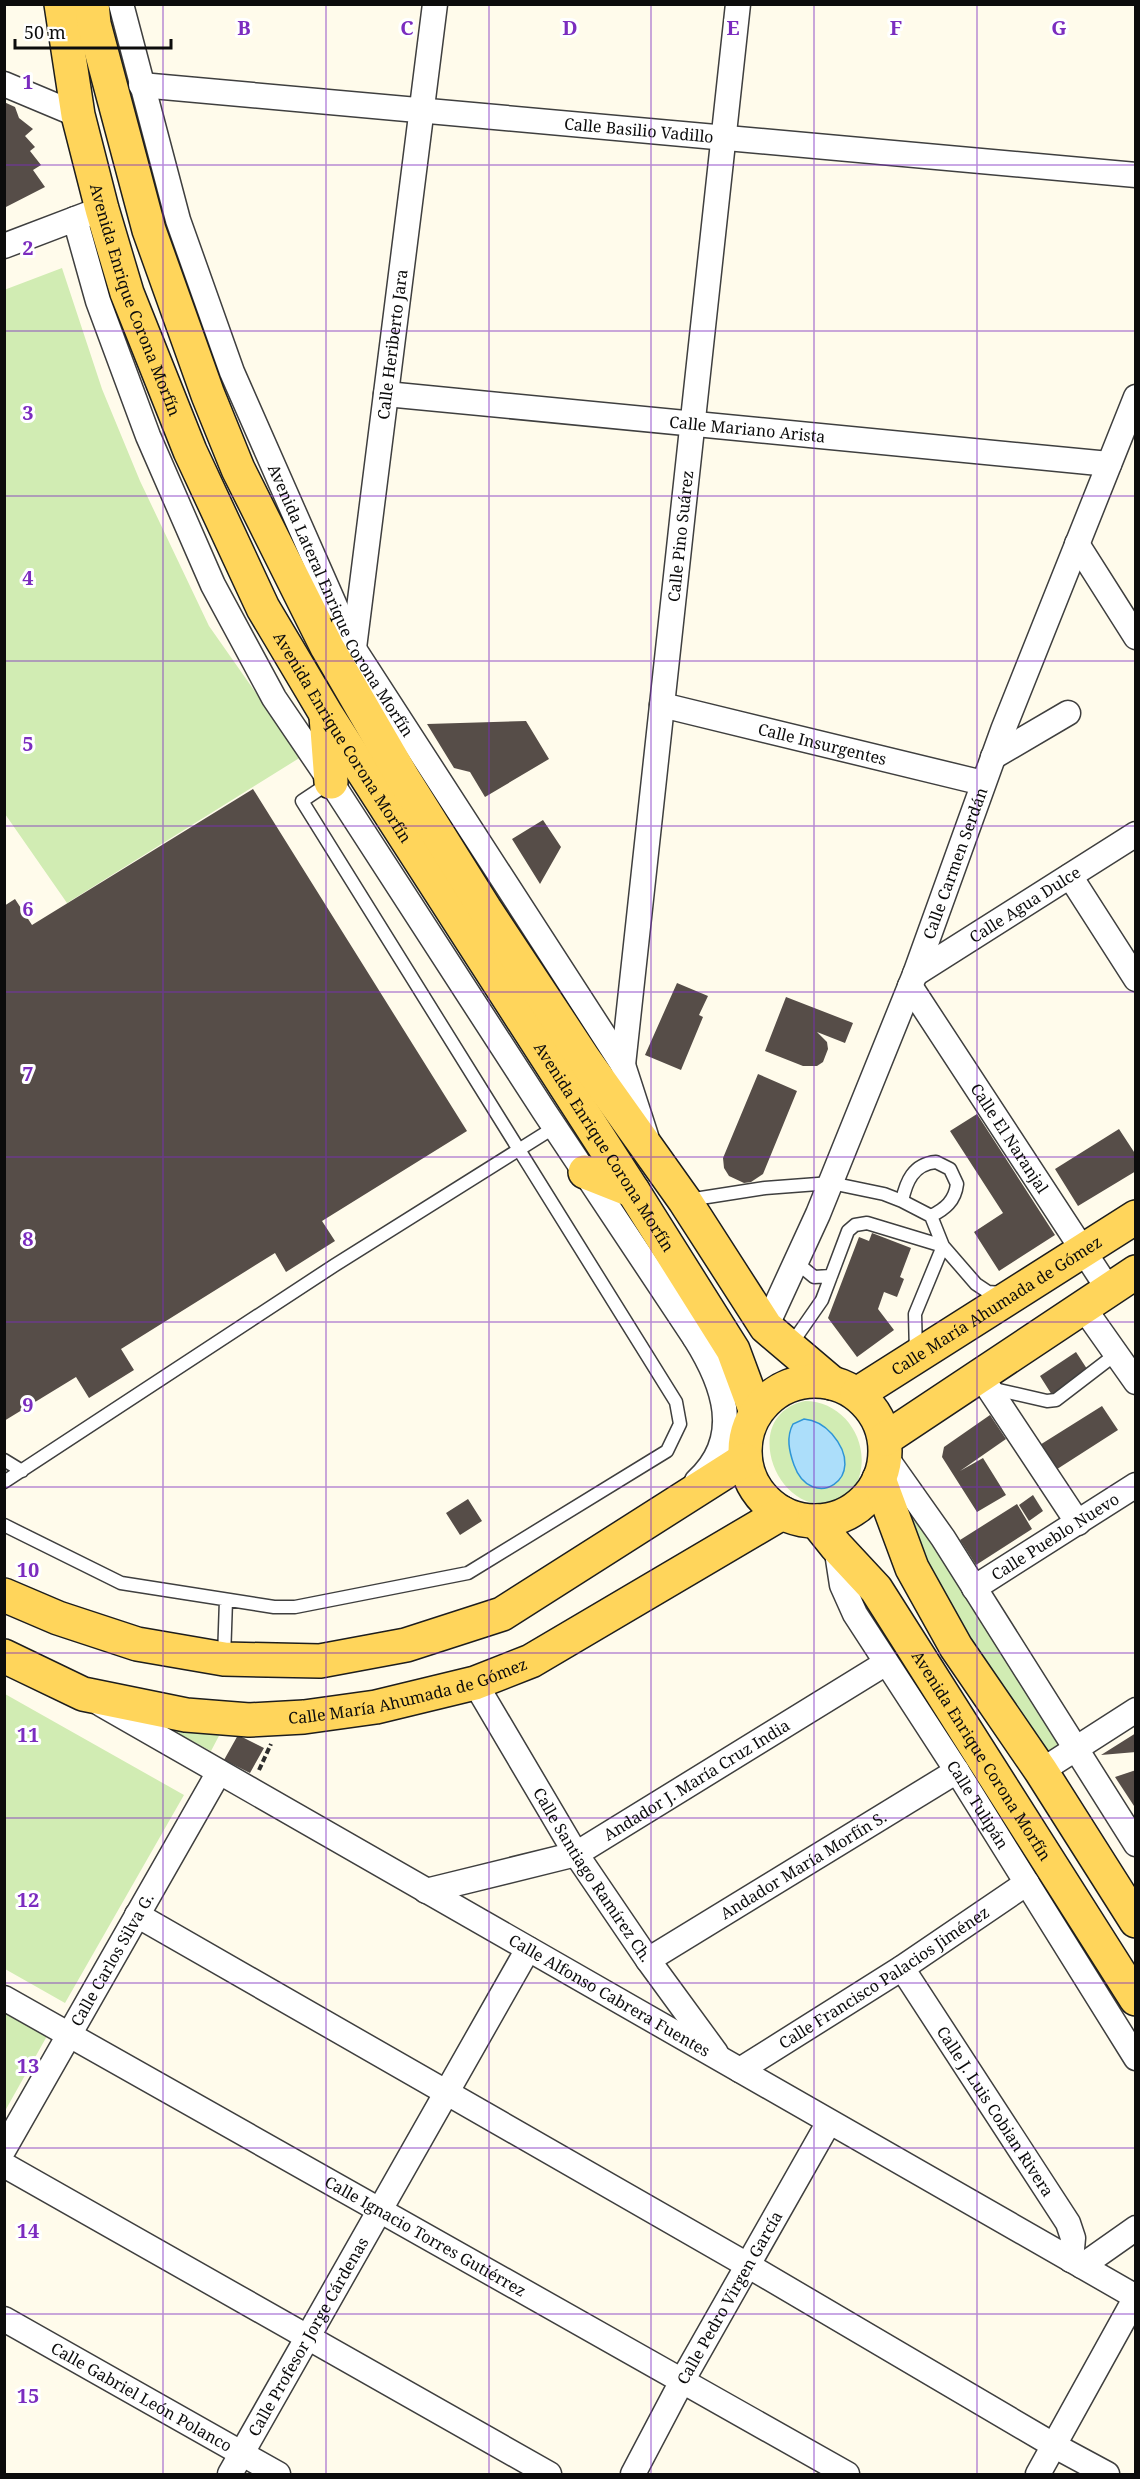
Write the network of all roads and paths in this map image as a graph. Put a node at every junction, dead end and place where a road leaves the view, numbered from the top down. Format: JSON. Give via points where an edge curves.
{"nodes":[{"id":1,"x":61,"y":4,"type":"edge"},
{"id":2,"x":92,"y":4,"type":"edge"},
{"id":3,"x":121,"y":4,"type":"edge"},
{"id":4,"x":435,"y":4,"type":"edge"},
{"id":5,"x":738,"y":4,"type":"edge"},
{"id":6,"x":4,"y":84,"type":"edge"},
{"id":7,"x":141,"y":85,"type":"junction"},
{"id":8,"x":422,"y":110,"type":"junction"},
{"id":9,"x":78,"y":115,"type":"junction"},
{"id":10,"x":723,"y":138,"type":"junction"},
{"id":11,"x":1136,"y":175,"type":"edge"},
{"id":12,"x":88,"y":214,"type":"junction"},
{"id":13,"x":4,"y":246,"type":"edge"},
{"id":14,"x":386,"y":394,"type":"junction"},
{"id":15,"x":1136,"y":397,"type":"edge"},
{"id":16,"x":692,"y":423,"type":"junction"},
{"id":17,"x":1109,"y":464,"type":"junction"},
{"id":18,"x":1077,"y":544,"type":"junction"},
{"id":19,"x":1135,"y":636,"type":"edge"},
{"id":20,"x":354,"y":649,"type":"junction"},
{"id":21,"x":350,"y":685,"type":"junction"},
{"id":22,"x":662,"y":705,"type":"junction"},
{"id":23,"x":1068,"y":713,"type":"dead end"},
{"id":24,"x":326,"y":714,"type":"junction"},
{"id":25,"x":993,"y":757,"type":"junction"},
{"id":26,"x":331,"y":782,"type":"junction"},
{"id":27,"x":983,"y":783,"type":"junction"},
{"id":28,"x":1136,"y":834,"type":"edge"},
{"id":29,"x":1070,"y":876,"type":"junction"},
{"id":30,"x":1136,"y":979,"type":"edge"},
{"id":31,"x":912,"y":980,"type":"junction"},
{"id":32,"x":623,"y":1065,"type":"junction"},
{"id":33,"x":555,"y":1127,"type":"junction"},
{"id":34,"x":518,"y":1149,"type":"junction"},
{"id":35,"x":651,"y":1153,"type":"junction"},
{"id":36,"x":585,"y":1172,"type":"junction"},
{"id":37,"x":831,"y":1183,"type":"junction"},
{"id":38,"x":633,"y":1191,"type":"junction"},
{"id":39,"x":684,"y":1201,"type":"junction"},
{"id":40,"x":902,"y":1202,"type":"junction"},
{"id":41,"x":931,"y":1216,"type":"junction"},
{"id":42,"x":1136,"y":1217,"type":"edge"},
{"id":43,"x":943,"y":1246,"type":"junction"},
{"id":44,"x":1083,"y":1250,"type":"junction"},
{"id":45,"x":796,"y":1262,"type":"junction"},
{"id":46,"x":831,"y":1276,"type":"junction"},
{"id":47,"x":1122,"y":1281,"type":"edge"},
{"id":48,"x":1013,"y":1294,"type":"junction"},
{"id":49,"x":1083,"y":1307,"type":"junction"},
{"id":50,"x":777,"y":1337,"type":"junction"},
{"id":51,"x":695,"y":1338,"type":"junction"},
{"id":52,"x":733,"y":1350,"type":"junction"},
{"id":53,"x":1116,"y":1354,"type":"junction"},
{"id":54,"x":916,"y":1357,"type":"junction"},
{"id":55,"x":984,"y":1381,"type":"junction"},
{"id":56,"x":1136,"y":1382,"type":"edge"},
{"id":57,"x":845,"y":1388,"type":"junction"},
{"id":58,"x":756,"y":1412,"type":"junction"},
{"id":59,"x":883,"y":1458,"type":"junction"},
{"id":60,"x":4,"y":1460,"type":"edge"},
{"id":61,"x":744,"y":1460,"type":"junction"},
{"id":62,"x":22,"y":1470,"type":"junction"},
{"id":63,"x":4,"y":1482,"type":"edge"},
{"id":64,"x":1136,"y":1485,"type":"edge"},
{"id":65,"x":663,"y":1512,"type":"junction"},
{"id":66,"x":782,"y":1513,"type":"junction"},
{"id":67,"x":1078,"y":1523,"type":"junction"},
{"id":68,"x":4,"y":1525,"type":"edge"},
{"id":69,"x":826,"y":1533,"type":"junction"},
{"id":70,"x":974,"y":1588,"type":"junction"},
{"id":71,"x":4,"y":1595,"type":"edge"},
{"id":72,"x":226,"y":1600,"type":"junction"},
{"id":73,"x":4,"y":1656,"type":"edge"},
{"id":74,"x":224,"y":1659,"type":"junction"},
{"id":75,"x":886,"y":1663,"type":"junction"},
{"id":76,"x":475,"y":1683,"type":"junction"},
{"id":77,"x":83,"y":1694,"type":"junction"},
{"id":78,"x":1136,"y":1710,"type":"edge"},
{"id":79,"x":283,"y":1718,"type":"junction"},
{"id":80,"x":1076,"y":1748,"type":"junction"},
{"id":81,"x":957,"y":1771,"type":"junction"},
{"id":82,"x":1041,"y":1771,"type":"junction"},
{"id":83,"x":219,"y":1772,"type":"junction"},
{"id":84,"x":250,"y":1790,"type":"junction"},
{"id":85,"x":1136,"y":1844,"type":"edge"},
{"id":86,"x":576,"y":1854,"type":"junction"},
{"id":87,"x":1027,"y":1882,"type":"junction"},
{"id":88,"x":426,"y":1891,"type":"junction"},
{"id":89,"x":137,"y":1915,"type":"junction"},
{"id":90,"x":1136,"y":1921,"type":"edge"},
{"id":91,"x":528,"y":1949,"type":"junction"},
{"id":92,"x":648,"y":1960,"type":"junction"},
{"id":93,"x":902,"y":1968,"type":"junction"},
{"id":94,"x":4,"y":1998,"type":"edge"},
{"id":95,"x":1136,"y":1999,"type":"edge"},
{"id":96,"x":70,"y":2034,"type":"junction"},
{"id":97,"x":1136,"y":2058,"type":"edge"},
{"id":98,"x":731,"y":2065,"type":"junction"},
{"id":99,"x":447,"y":2092,"type":"junction"},
{"id":100,"x":829,"y":2122,"type":"junction"},
{"id":101,"x":4,"y":2149,"type":"edge"},
{"id":102,"x":4,"y":2165,"type":"edge"},
{"id":103,"x":380,"y":2210,"type":"junction"},
{"id":104,"x":1136,"y":2228,"type":"edge"},
{"id":105,"x":1076,"y":2263,"type":"junction"},
{"id":106,"x":749,"y":2266,"type":"junction"},
{"id":107,"x":1136,"y":2297,"type":"edge"},
{"id":108,"x":4,"y":2319,"type":"edge"},
{"id":109,"x":308,"y":2338,"type":"junction"},
{"id":110,"x":682,"y":2381,"type":"junction"},
{"id":111,"x":1054,"y":2446,"type":"junction"},
{"id":112,"x":236,"y":2464,"type":"edge"},
{"id":113,"x":278,"y":2475,"type":"edge"},
{"id":114,"x":549,"y":2475,"type":"edge"},
{"id":115,"x":633,"y":2475,"type":"edge"},
{"id":116,"x":847,"y":2475,"type":"edge"},
{"id":117,"x":1038,"y":2475,"type":"edge"},
{"id":118,"x":1107,"y":2475,"type":"edge"}],
"edges":[{"from":1,"to":9,"type":"main road","name":"Avenida Enrique Corona Morfín"},
{"from":2,"to":21,"type":"main road","name":"Avenida Enrique Corona Morfín","via":[[148,230],[208,395],[238,469]]},
{"from":3,"to":7,"type":"street","name":"Avenida Lateral Enrique Corona Morfín"},
{"from":4,"to":8,"type":"street","name":"Calle Heriberto Jara"},
{"from":5,"to":10,"type":"street","name":"Calle Pino Suárez"},
{"from":6,"to":9,"type":"street"},
{"from":7,"to":8,"type":"street","name":"Calle Basilio Vadillo"},
{"from":7,"to":20,"type":"street","name":"Avenida Lateral Enrique Corona Morfín","via":[[178,220],[232,372]]},
{"from":8,"to":10,"type":"street","name":"Calle Basilio Vadillo"},
{"from":8,"to":14,"type":"street","name":"Calle Heriberto Jara"},
{"from":9,"to":12,"type":"main road","name":"Avenida Enrique Corona Morfín"},
{"from":10,"to":11,"type":"street","name":"Calle Basilio Vadillo"},
{"from":10,"to":16,"type":"street","name":"Calle Pino Suárez"},
{"from":12,"to":13,"type":"street"},
{"from":12,"to":24,"type":"main road","name":"Avenida Enrique Corona Morfín","via":[[127,293],[195,462],[263,608]]},
{"from":12,"to":26,"type":"street","via":[[98,301],[144,425],[213,585],[274,698]]},
{"from":14,"to":16,"type":"street","name":"Calle Mariano Arista"},
{"from":14,"to":20,"type":"street","name":"Calle Heriberto Jara"},
{"from":15,"to":17,"type":"street","name":"Calle Carmen Serdán"},
{"from":16,"to":17,"type":"street","name":"Calle Mariano Arista"},
{"from":16,"to":22,"type":"street","name":"Calle Pino Suárez"},
{"from":17,"to":18,"type":"street","name":"Calle Carmen Serdán"},
{"from":18,"to":19,"type":"street"},
{"from":18,"to":25,"type":"street","name":"Calle Carmen Serdán"},
{"from":20,"to":21,"type":"street","name":"Calle Heriberto Jara"},
{"from":20,"to":32,"type":"street","name":"Avenida Lateral Enrique Corona Morfín"},
{"from":21,"to":35,"type":"main road","name":"Avenida Enrique Corona Morfín","via":[[485,909]]},
{"from":22,"to":27,"type":"street","name":"Calle Insurgentes"},
{"from":22,"to":32,"type":"street","name":"Calle Pino Suárez"},
{"from":23,"to":25,"type":"street"},
{"from":24,"to":26,"type":"main road"},
{"from":24,"to":38,"type":"main road","name":"Avenida Enrique Corona Morfín"},
{"from":25,"to":27,"type":"street","name":"Calle Carmen Serdán"},
{"from":26,"to":33,"type":"street"},
{"from":26,"to":34,"type":"lane","via":[[302,801]]},
{"from":27,"to":31,"type":"street","name":"Calle Carmen Serdán"},
{"from":28,"to":29,"type":"street","name":"Calle Agua Dulce"},
{"from":29,"to":30,"type":"street"},
{"from":29,"to":31,"type":"street","name":"Calle Agua Dulce"},
{"from":31,"to":37,"type":"street","name":"Calle Carmen Serdán"},
{"from":31,"to":44,"type":"street","name":"Calle El Naranjal"},
{"from":32,"to":35,"type":"street","name":"Avenida Lateral Enrique Corona Morfín"},
{"from":33,"to":34,"type":"lane"},
{"from":33,"to":36,"type":"street"},
{"from":34,"to":62,"type":"lane"},
{"from":34,"to":72,"type":"lane","via":[[676,1402],[680,1424],[667,1451],[468,1573],[296,1607]]},
{"from":35,"to":39,"type":"main road","name":"Avenida Enrique Corona Morfín"},
{"from":36,"to":38,"type":"main road"},
{"from":36,"to":51,"type":"street"},
{"from":37,"to":39,"type":"lane","via":[[765,1188]]},
{"from":37,"to":40,"type":"lane","via":[[884,1194]]},
{"from":37,"to":45,"type":"street","name":"Calle Carmen Serdán"},
{"from":38,"to":52,"type":"main road","name":"Avenida Enrique Corona Morfín"},
{"from":39,"to":50,"type":"main road","name":"Avenida Enrique Corona Morfín"},
{"from":40,"to":41,"type":"lane"},
{"from":40,"to":41,"type":"lane","via":[[906,1184],[920,1166],[936,1162],[944,1165],[955,1176],[956,1192],[946,1208]]},
{"from":41,"to":43,"type":"lane"},
{"from":42,"to":44,"type":"main road","name":"Calle María Ahumada de Gómez"},
{"from":43,"to":46,"type":"lane","via":[[867,1223],[855,1225],[848,1231]]},
{"from":43,"to":48,"type":"lane","via":[[976,1284],[988,1292]]},
{"from":43,"to":54,"type":"lane","via":[[915,1314]]},
{"from":44,"to":47,"type":"street","name":"Calle El Naranjal"},
{"from":44,"to":48,"type":"main road","name":"Calle María Ahumada de Gómez"},
{"from":45,"to":46,"type":"lane","via":[[814,1277]]},
{"from":45,"to":50,"type":"street","name":"Calle Carmen Serdán"},
{"from":46,"to":50,"type":"lane","via":[[822,1300]]},
{"from":47,"to":49,"type":"main road"},
{"from":48,"to":54,"type":"main road","name":"Calle María Ahumada de Gómez"},
{"from":49,"to":53,"type":"street"},
{"from":49,"to":55,"type":"main road"},
{"from":50,"to":57,"type":"main road","name":"Avenida Enrique Corona Morfín"},
{"from":51,"to":52,"type":"street"},
{"from":51,"to":65,"type":"street","via":[[722,1392],[723,1441],[715,1463]]},
{"from":52,"to":58,"type":"main road","name":"Avenida Enrique Corona Morfín"},
{"from":53,"to":55,"type":"lane","via":[[1056,1400],[1047,1401]]},
{"from":53,"to":56,"type":"street"},
{"from":54,"to":57,"type":"main road","name":"Calle María Ahumada de Gómez"},
{"from":55,"to":59,"type":"main road"},
{"from":55,"to":67,"type":"street"},
{"from":57,"to":58,"type":"main road","via":[[811,1380],[789,1385]]},
{"from":57,"to":59,"type":"main road","name":"Avenida Enrique Corona Morfín","via":[[870,1406],[879,1422]]},
{"from":58,"to":61,"type":"main road","via":[[748,1426]]},
{"from":59,"to":69,"type":"main road","via":[[869,1496],[836,1518]]},
{"from":59,"to":70,"type":"street","name":"Avenida Enrique Corona Morfín","via":[[944,1538]]},
{"from":59,"to":82,"type":"main road","name":"Avenida Enrique Corona Morfín","via":[[917,1578],[956,1647]]},
{"from":60,"to":62,"type":"lane"},
{"from":61,"to":65,"type":"main road"},
{"from":61,"to":66,"type":"main road","via":[[757,1491]]},
{"from":62,"to":63,"type":"lane"},
{"from":64,"to":67,"type":"street","name":"Calle Pueblo Nuevo"},
{"from":65,"to":74,"type":"main road","via":[[502,1614],[406,1645],[320,1661]]},
{"from":66,"to":69,"type":"main road"},
{"from":66,"to":76,"type":"main road","name":"Calle María Ahumada de Gómez","via":[[531,1661]]},
{"from":67,"to":70,"type":"street","name":"Calle Pueblo Nuevo"},
{"from":68,"to":72,"type":"lane","via":[[121,1583]]},
{"from":69,"to":75,"type":"street","name":"Calle Tulipán","via":[[855,1614]]},
{"from":69,"to":95,"type":"main road","name":"Avenida Enrique Corona Morfín","via":[[876,1589]]},
{"from":70,"to":80,"type":"street","name":"Avenida Enrique Corona Morfín"},
{"from":71,"to":74,"type":"main road","via":[[137,1644]]},
{"from":72,"to":74,"type":"lane"},
{"from":73,"to":77,"type":"main road","name":"Calle María Ahumada de Gómez"},
{"from":75,"to":81,"type":"street","name":"Calle Tulipán"},
{"from":75,"to":86,"type":"street","name":"Andador J. María Cruz India"},
{"from":76,"to":79,"type":"main road","name":"Calle María Ahumada de Gómez","via":[[376,1707]]},
{"from":76,"to":86,"type":"street","name":"Calle Santiago Ramírez Ch."},
{"from":77,"to":79,"type":"main road","name":"Calle María Ahumada de Gómez","via":[[186,1715],[249,1720]]},
{"from":77,"to":83,"type":"street","name":"Calle Alfonso Cabrera Fuentes"},
{"from":78,"to":80,"type":"street"},
{"from":79,"to":84,"type":"path"},
{"from":80,"to":82,"type":"street"},
{"from":80,"to":85,"type":"street","name":"Avenida Enrique Corona Morfín"},
{"from":81,"to":87,"type":"street","name":"Calle Tulipán"},
{"from":81,"to":92,"type":"street","name":"Andador María Morfín S."},
{"from":82,"to":90,"type":"main road","name":"Avenida Enrique Corona Morfín"},
{"from":83,"to":84,"type":"street","name":"Calle Alfonso Cabrera Fuentes"},
{"from":83,"to":89,"type":"street","name":"Calle Carlos Silva G."},
{"from":84,"to":88,"type":"street","name":"Calle Alfonso Cabrera Fuentes"},
{"from":86,"to":88,"type":"street","name":"Andador J. María Cruz India"},
{"from":86,"to":92,"type":"street","name":"Calle Santiago Ramírez Ch."},
{"from":87,"to":93,"type":"street","name":"Calle Francisco Palacios Jiménez"},
{"from":87,"to":97,"type":"street","name":"Calle Tulipán"},
{"from":88,"to":91,"type":"street","name":"Calle Alfonso Cabrera Fuentes"},
{"from":89,"to":96,"type":"street","name":"Calle Carlos Silva G."},
{"from":89,"to":99,"type":"street"},
{"from":91,"to":98,"type":"street","name":"Calle Alfonso Cabrera Fuentes"},
{"from":91,"to":99,"type":"street","name":"Calle Profesor Jorge Cárdenas"},
{"from":92,"to":98,"type":"street","name":"Calle Santiago Ramírez Ch."},
{"from":93,"to":98,"type":"street","name":"Calle Francisco Palacios Jiménez"},
{"from":93,"to":105,"type":"street","name":"Calle J. Luis Cobian Rivera","via":[[1068,2223]]},
{"from":94,"to":96,"type":"street","name":"Calle Ignacio Torres Gutiérrez"},
{"from":96,"to":101,"type":"street","name":"Calle Carlos Silva G."},
{"from":96,"to":103,"type":"street","name":"Calle Ignacio Torres Gutiérrez"},
{"from":98,"to":100,"type":"street","name":"Calle Alfonso Cabrera Fuentes"},
{"from":99,"to":103,"type":"street","name":"Calle Profesor Jorge Cárdenas"},
{"from":99,"to":106,"type":"street"},
{"from":100,"to":105,"type":"street","name":"Calle Alfonso Cabrera Fuentes"},
{"from":100,"to":106,"type":"street","name":"Calle Pedro Virgen García"},
{"from":102,"to":109,"type":"street"},
{"from":103,"to":109,"type":"street","name":"Calle Profesor Jorge Cárdenas"},
{"from":103,"to":110,"type":"street","name":"Calle Ignacio Torres Gutiérrez"},
{"from":104,"to":105,"type":"street"},
{"from":105,"to":107,"type":"street","name":"Calle Alfonso Cabrera Fuentes"},
{"from":106,"to":110,"type":"street","name":"Calle Pedro Virgen García"},
{"from":106,"to":111,"type":"street"},
{"from":107,"to":111,"type":"street"},
{"from":108,"to":112,"type":"street","name":"Calle Gabriel León Polanco"},
{"from":109,"to":112,"type":"street","name":"Calle Profesor Jorge Cárdenas"},
{"from":109,"to":114,"type":"street"},
{"from":110,"to":115,"type":"street","name":"Calle Pedro Virgen García"},
{"from":110,"to":116,"type":"street","name":"Calle Ignacio Torres Gutiérrez"},
{"from":111,"to":117,"type":"street"},
{"from":111,"to":118,"type":"street"},
{"from":112,"to":113,"type":"street","name":"Calle Gabriel León Polanco"}]}
